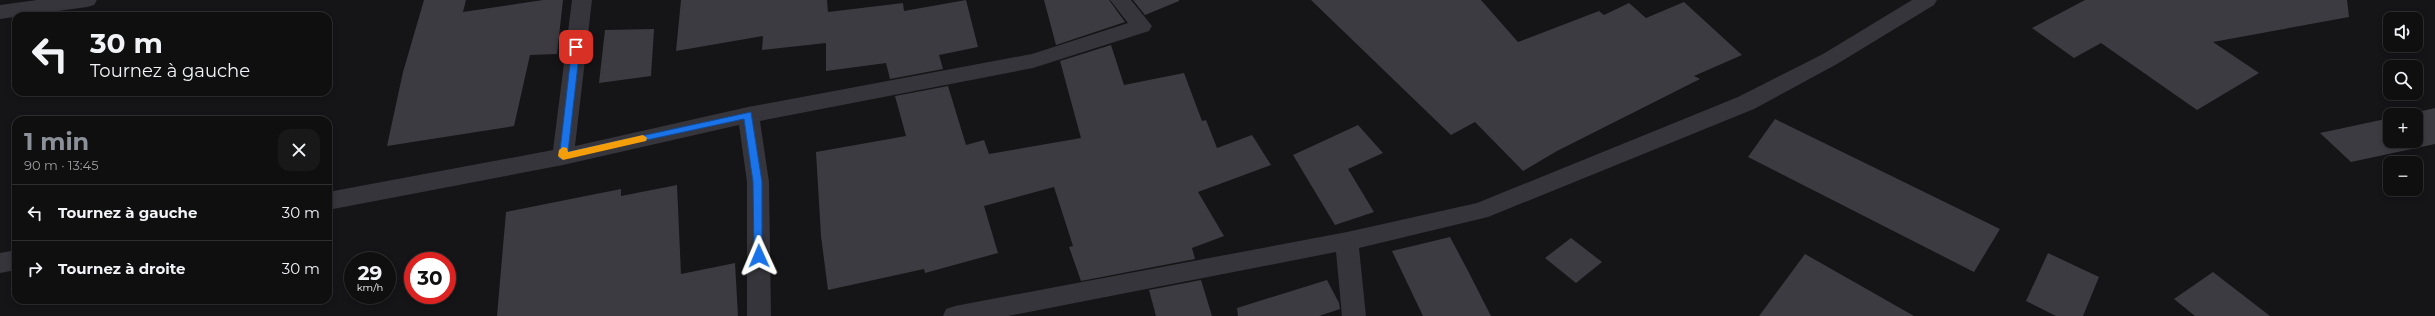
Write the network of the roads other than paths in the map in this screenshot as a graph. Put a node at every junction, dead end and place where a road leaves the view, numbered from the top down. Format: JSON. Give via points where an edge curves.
{"nodes":[{"id":1,"x":87,"y":0,"type":"edge"},
{"id":2,"x":582,"y":0,"type":"edge"},
{"id":3,"x":1120,"y":0,"type":"edge"},
{"id":4,"x":1922,"y":1,"type":"edge"},
{"id":5,"x":0,"y":12,"type":"edge"},
{"id":6,"x":748,"y":115,"type":"junction"},
{"id":7,"x":563,"y":156,"type":"junction"},
{"id":8,"x":332,"y":200,"type":"edge"},
{"id":9,"x":1348,"y":241,"type":"junction"},
{"id":10,"x":12,"y":261,"type":"edge"},
{"id":11,"x":0,"y":263,"type":"edge"},
{"id":12,"x":759,"y":316,"type":"edge"},
{"id":13,"x":954,"y":316,"type":"edge"},
{"id":14,"x":1354,"y":316,"type":"edge"}],
"edges":[{"from":1,"to":5,"type":"street"},
{"from":2,"to":7,"type":"street"},
{"from":3,"to":6,"type":"street","via":[[1142,26],[1033,61]]},
{"from":4,"to":9,"type":"street","via":[[1830,59],[1746,103],[1480,211]]},
{"from":6,"to":7,"type":"street"},
{"from":6,"to":12,"type":"street","via":[[758,182]]},
{"from":7,"to":8,"type":"street"},
{"from":9,"to":13,"type":"street"},
{"from":9,"to":14,"type":"street"},
{"from":10,"to":11,"type":"street"}]}
